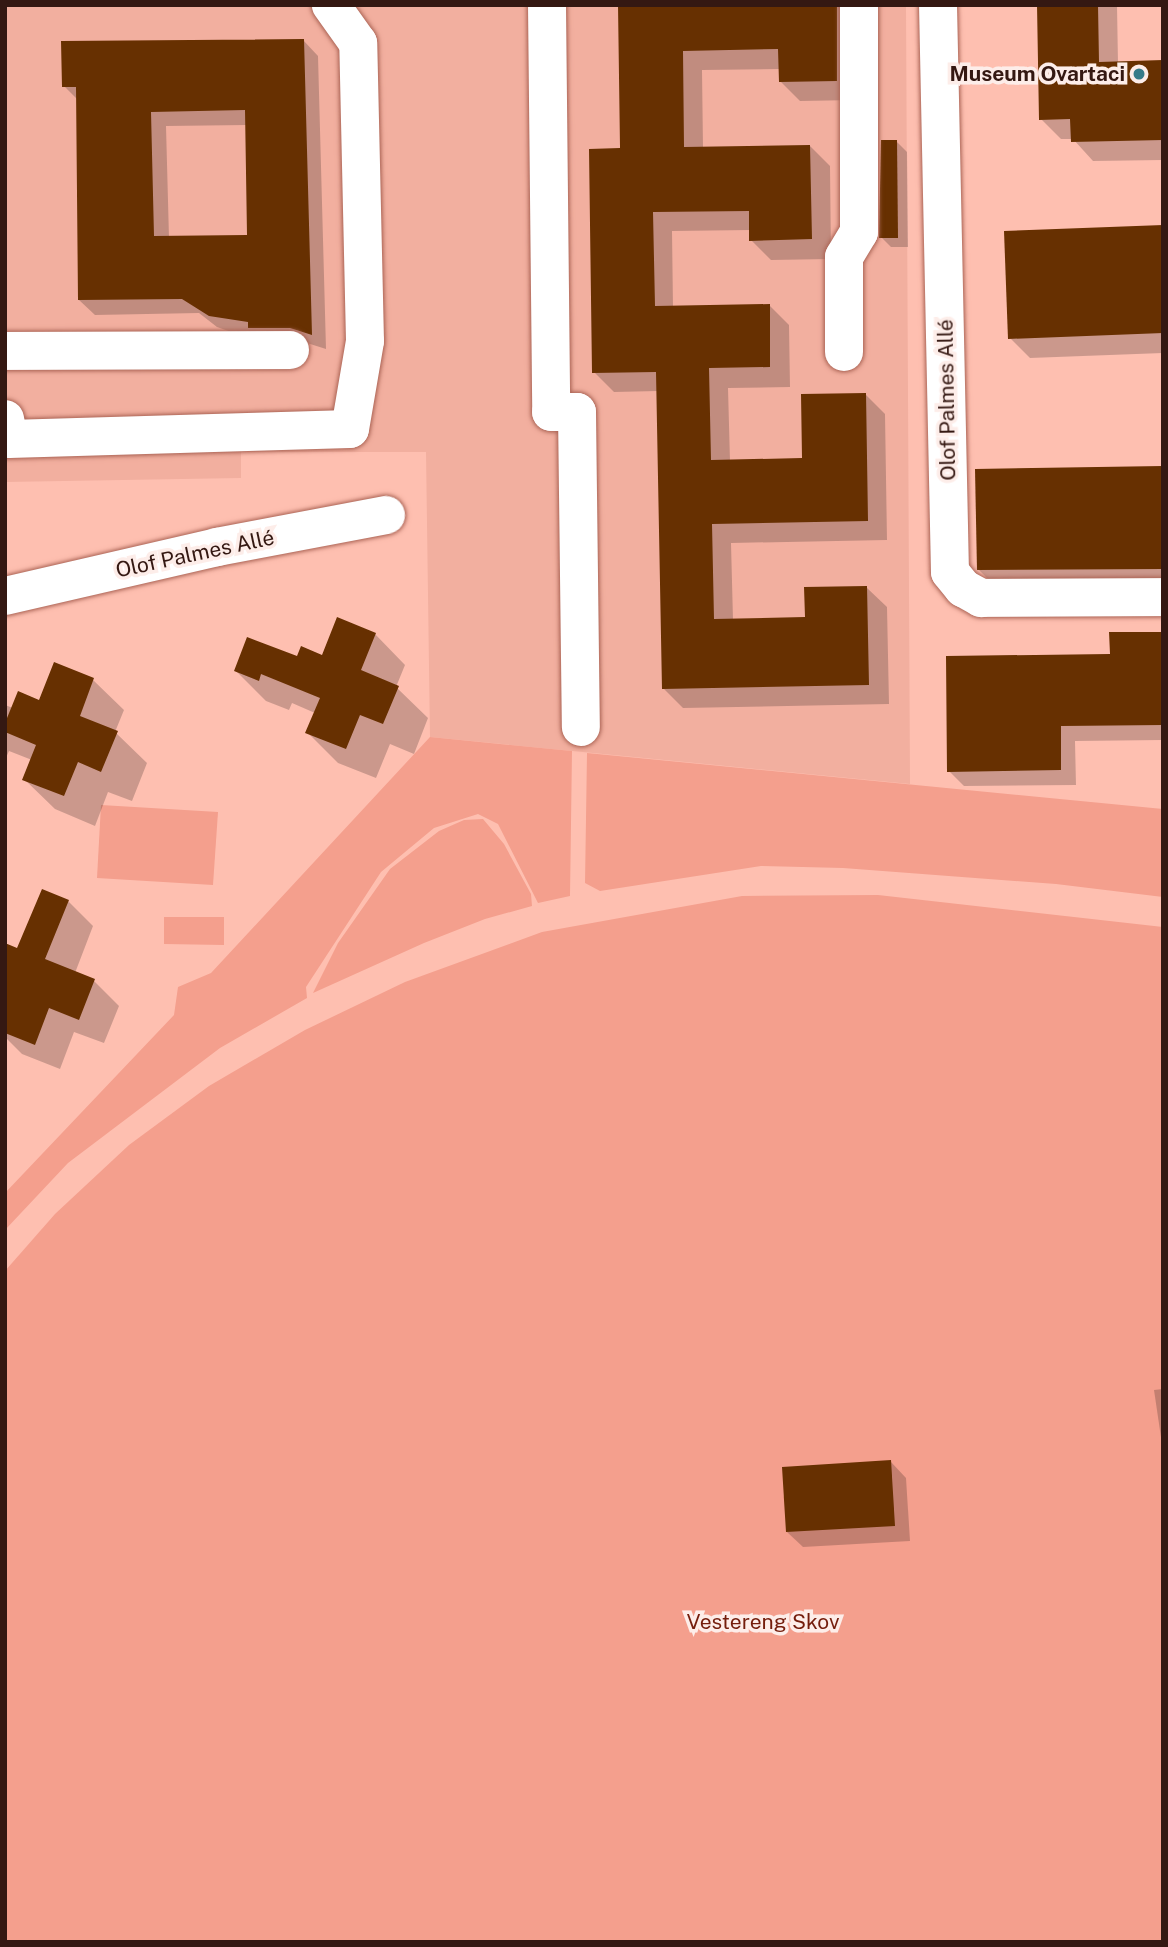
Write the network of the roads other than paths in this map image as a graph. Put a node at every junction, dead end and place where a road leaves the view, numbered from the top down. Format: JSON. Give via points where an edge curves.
{"nodes":[{"id":1,"x":331,"y":5,"type":"edge"},
{"id":2,"x":547,"y":5,"type":"edge"},
{"id":3,"x":859,"y":5,"type":"edge"},
{"id":4,"x":938,"y":5,"type":"edge"},
{"id":5,"x":290,"y":349,"type":"dead end"},
{"id":6,"x":5,"y":351,"type":"edge"},
{"id":7,"x":844,"y":352,"type":"dead end"},
{"id":8,"x":5,"y":419,"type":"edge"},
{"id":9,"x":386,"y":515,"type":"dead end"},
{"id":10,"x":5,"y":596,"type":"edge"},
{"id":11,"x":1163,"y":597,"type":"edge"},
{"id":12,"x":582,"y":727,"type":"dead end"}],
"edges":[{"from":1,"to":8,"type":"street","via":[[358,43],[365,341],[350,429],[9,439]]},
{"from":2,"to":12,"type":"street","via":[[551,412],[577,412]]},
{"from":3,"to":7,"type":"street","via":[[859,232],[844,257]]},
{"from":4,"to":11,"type":"street","name":"Olof Palmes Allé","via":[[950,572],[963,588],[981,598]]},
{"from":5,"to":6,"type":"street"},
{"from":9,"to":10,"type":"street","name":"Olof Palmes Allé","via":[[217,547]]}]}
